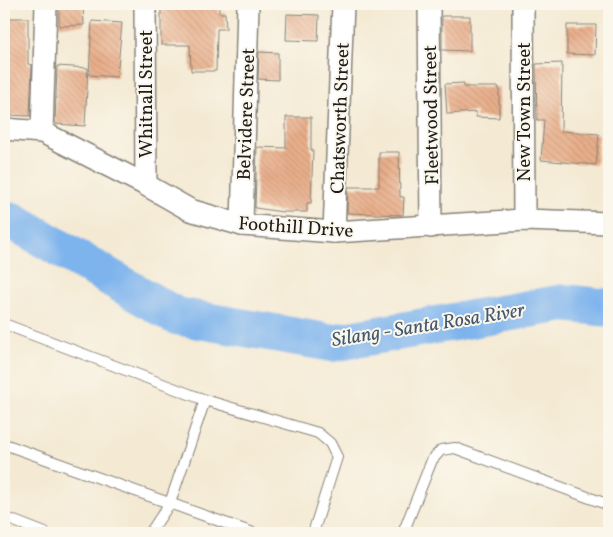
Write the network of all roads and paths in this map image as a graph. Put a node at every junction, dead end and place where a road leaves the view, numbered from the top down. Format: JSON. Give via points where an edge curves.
{"nodes":[{"id":1,"x":46,"y":4,"type":"edge"},
{"id":2,"x":144,"y":4,"type":"edge"},
{"id":3,"x":248,"y":4,"type":"edge"},
{"id":4,"x":343,"y":4,"type":"edge"},
{"id":5,"x":429,"y":4,"type":"edge"},
{"id":6,"x":523,"y":4,"type":"edge"},
{"id":7,"x":4,"y":129,"type":"edge"},
{"id":8,"x":42,"y":132,"type":"junction"},
{"id":9,"x":146,"y":185,"type":"junction"},
{"id":10,"x":524,"y":220,"type":"junction"},
{"id":11,"x":609,"y":223,"type":"edge"},
{"id":12,"x":242,"y":225,"type":"junction"},
{"id":13,"x":431,"y":227,"type":"junction"},
{"id":14,"x":334,"y":232,"type":"junction"},
{"id":15,"x":4,"y":324,"type":"edge"},
{"id":16,"x":205,"y":400,"type":"junction"},
{"id":17,"x":4,"y":444,"type":"edge"},
{"id":18,"x":170,"y":503,"type":"junction"},
{"id":19,"x":609,"y":505,"type":"edge"},
{"id":20,"x":4,"y":517,"type":"edge"},
{"id":21,"x":45,"y":533,"type":"edge"},
{"id":22,"x":150,"y":533,"type":"edge"},
{"id":23,"x":253,"y":533,"type":"edge"},
{"id":24,"x":313,"y":533,"type":"edge"},
{"id":25,"x":403,"y":533,"type":"edge"}],
"edges":[{"from":1,"to":8,"type":"street"},
{"from":2,"to":9,"type":"street","name":"Whitnall Street"},
{"from":3,"to":12,"type":"street","name":"Belvidere Street"},
{"from":4,"to":14,"type":"street","name":"Chatsworth Street"},
{"from":5,"to":13,"type":"street","name":"Fleetwood Street"},
{"from":6,"to":10,"type":"street","name":"New Town Street"},
{"from":7,"to":8,"type":"street","name":"Foothill Drive"},
{"from":8,"to":9,"type":"street","name":"Foothill Drive"},
{"from":9,"to":12,"type":"street","name":"Foothill Drive","via":[[190,210]]},
{"from":10,"to":11,"type":"street","name":"Foothill Drive"},
{"from":10,"to":13,"type":"street","name":"Foothill Drive"},
{"from":12,"to":14,"type":"street","name":"Foothill Drive"},
{"from":13,"to":14,"type":"street","name":"Foothill Drive"},
{"from":15,"to":16,"type":"lane"},
{"from":16,"to":18,"type":"lane"},
{"from":16,"to":24,"type":"lane","via":[[318,433],[330,443],[337,457]]},
{"from":17,"to":18,"type":"lane"},
{"from":18,"to":22,"type":"lane"},
{"from":18,"to":23,"type":"lane"},
{"from":19,"to":25,"type":"lane","via":[[455,448],[441,450],[432,460]]},
{"from":20,"to":21,"type":"lane"}]}
